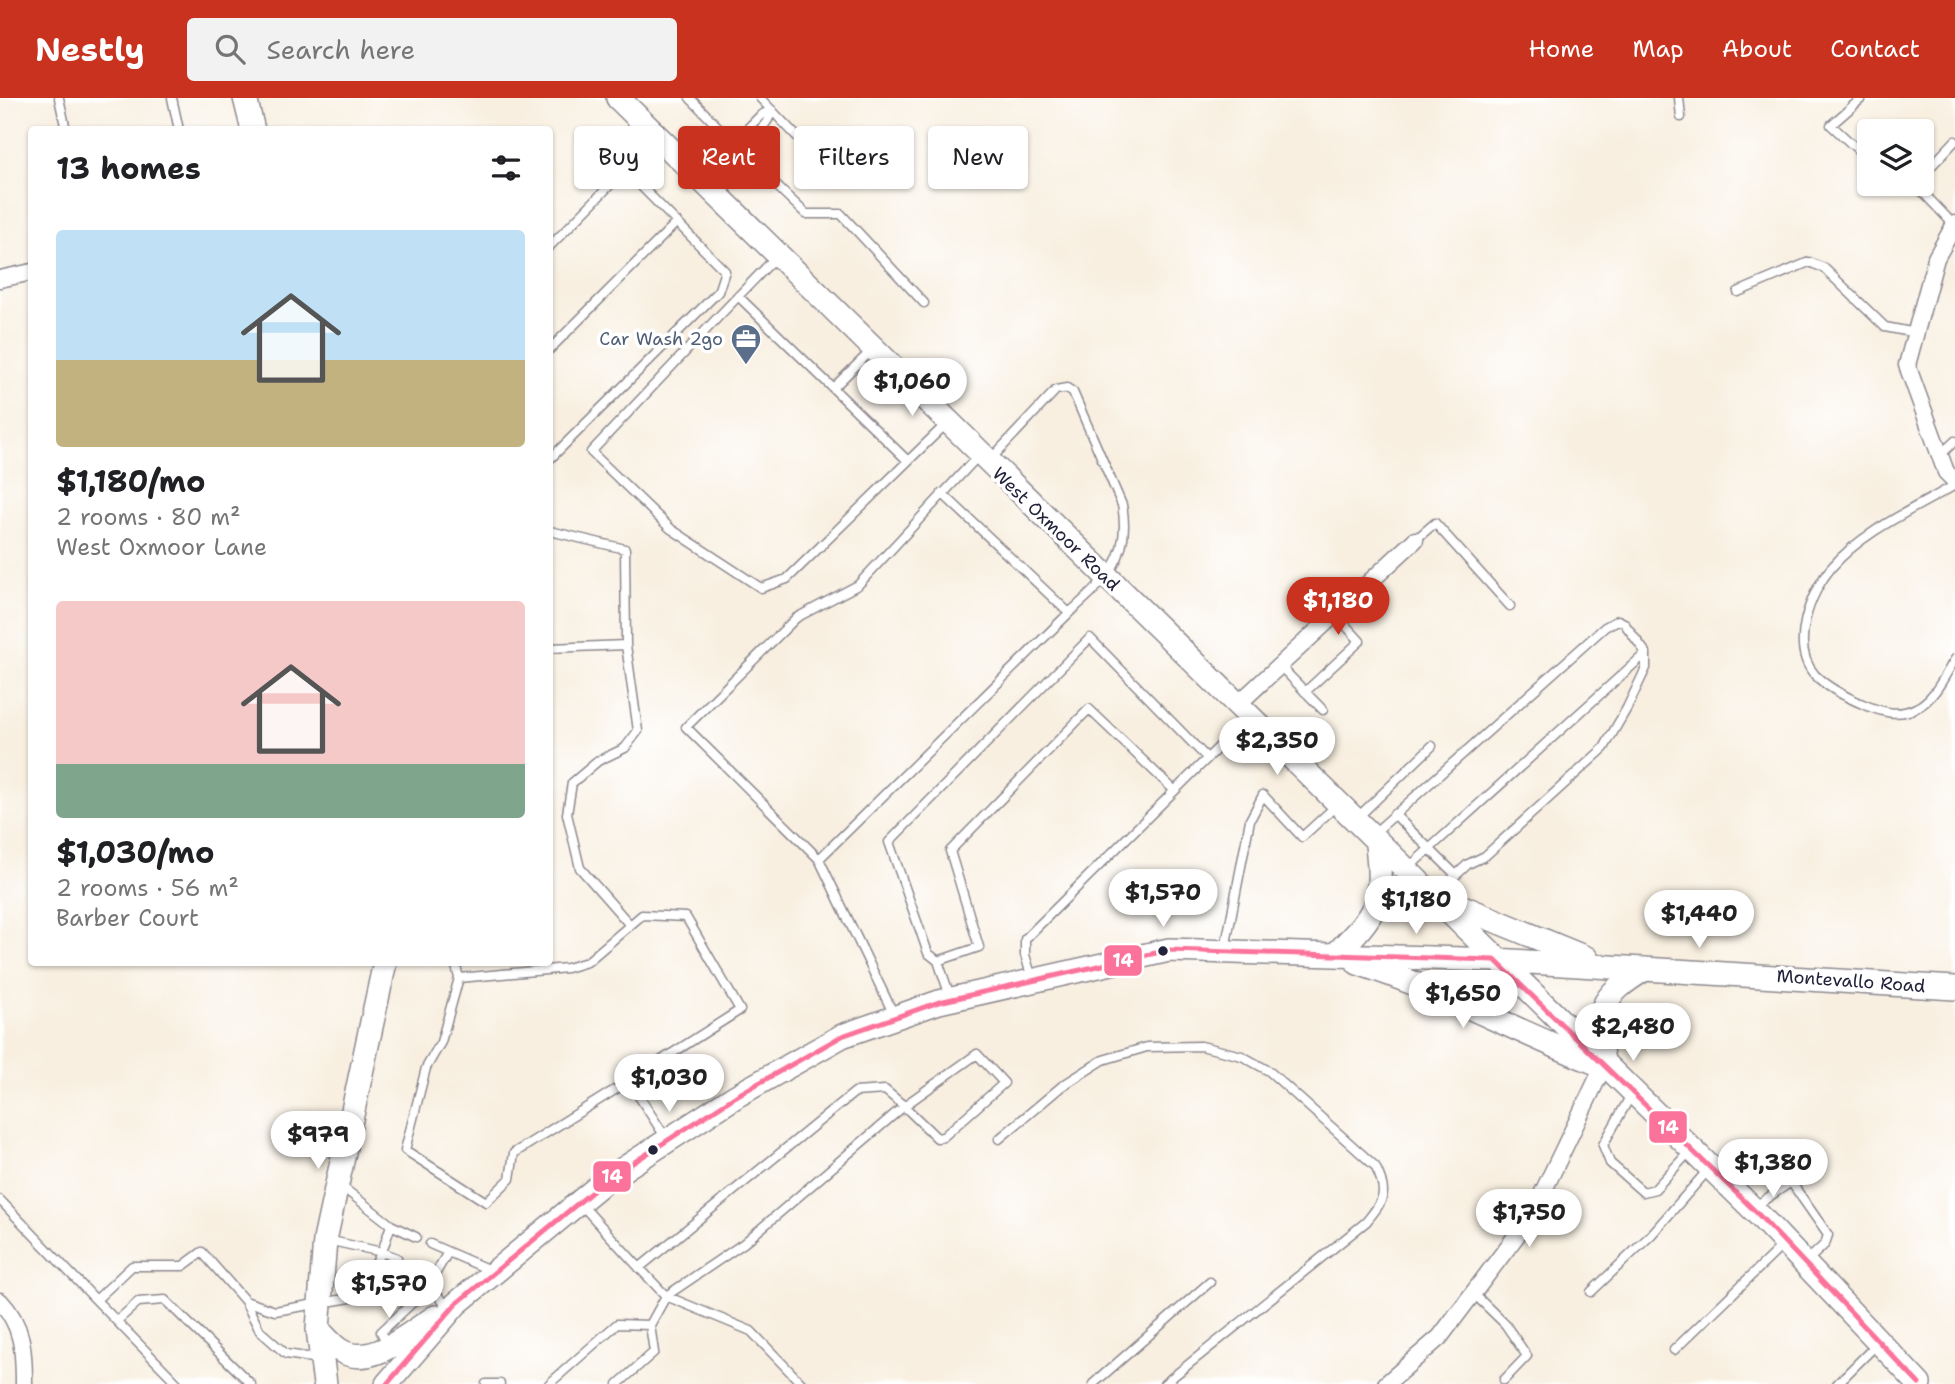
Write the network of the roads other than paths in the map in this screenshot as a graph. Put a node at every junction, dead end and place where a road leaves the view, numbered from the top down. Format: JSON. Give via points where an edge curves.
{"nodes":[{"id":1,"x":59,"y":98,"type":"edge"},
{"id":2,"x":172,"y":98,"type":"edge"},
{"id":3,"x":245,"y":98,"type":"edge"},
{"id":4,"x":618,"y":98,"type":"edge"},
{"id":5,"x":690,"y":98,"type":"edge"},
{"id":6,"x":760,"y":98,"type":"edge"},
{"id":7,"x":1679,"y":98,"type":"edge"},
{"id":8,"x":1862,"y":98,"type":"edge"},
{"id":9,"x":772,"y":110,"type":"junction"},
{"id":10,"x":1681,"y":117,"type":"dead end"},
{"id":11,"x":65,"y":126,"type":"edge"},
{"id":12,"x":178,"y":126,"type":"edge"},
{"id":13,"x":252,"y":126,"type":"edge"},
{"id":14,"x":717,"y":126,"type":"edge"},
{"id":15,"x":765,"y":126,"type":"edge"},
{"id":16,"x":794,"y":133,"type":"edge"},
{"id":17,"x":1955,"y":141,"type":"edge"},
{"id":18,"x":1857,"y":149,"type":"edge"},
{"id":19,"x":678,"y":157,"type":"edge"},
{"id":20,"x":1934,"y":163,"type":"edge"},
{"id":21,"x":780,"y":188,"type":"edge"},
{"id":22,"x":710,"y":189,"type":"edge"},
{"id":23,"x":1926,"y":196,"type":"edge"},
{"id":24,"x":677,"y":222,"type":"junction"},
{"id":25,"x":1955,"y":225,"type":"edge"},
{"id":26,"x":553,"y":243,"type":"edge"},
{"id":27,"x":778,"y":255,"type":"junction"},
{"id":28,"x":28,"y":273,"type":"edge"},
{"id":29,"x":0,"y":279,"type":"edge"},
{"id":30,"x":1738,"y":292,"type":"dead end"},
{"id":31,"x":738,"y":296,"type":"junction"},
{"id":32,"x":924,"y":303,"type":"dead end"},
{"id":33,"x":1916,"y":333,"type":"junction"},
{"id":34,"x":553,"y":346,"type":"edge"},
{"id":35,"x":873,"y":349,"type":"junction"},
{"id":36,"x":833,"y":388,"type":"junction"},
{"id":37,"x":947,"y":422,"type":"junction"},
{"id":38,"x":1955,"y":441,"type":"edge"},
{"id":39,"x":553,"y":455,"type":"edge"},
{"id":40,"x":1940,"y":455,"type":"junction"},
{"id":41,"x":984,"y":458,"type":"junction"},
{"id":42,"x":908,"y":461,"type":"junction"},
{"id":43,"x":1955,"y":483,"type":"edge"},
{"id":44,"x":942,"y":492,"type":"junction"},
{"id":45,"x":553,"y":532,"type":"edge"},
{"id":46,"x":1415,"y":540,"type":"joint"},
{"id":47,"x":1107,"y":579,"type":"junction"},
{"id":48,"x":1510,"y":606,"type":"dead end"},
{"id":49,"x":1069,"y":613,"type":"junction"},
{"id":50,"x":1335,"y":614,"type":"junction"},
{"id":51,"x":626,"y":645,"type":"junction"},
{"id":52,"x":553,"y":648,"type":"edge"},
{"id":53,"x":1646,"y":653,"type":"junction"},
{"id":54,"x":1955,"y":659,"type":"edge"},
{"id":55,"x":1280,"y":666,"type":"junction"},
{"id":56,"x":1305,"y":692,"type":"junction"},
{"id":57,"x":1323,"y":710,"type":"dead end"},
{"id":58,"x":1242,"y":712,"type":"junction"},
{"id":59,"x":1432,"y":746,"type":"dead end"},
{"id":60,"x":1208,"y":758,"type":"junction"},
{"id":61,"x":1174,"y":790,"type":"junction"},
{"id":62,"x":1337,"y":804,"type":"junction"},
{"id":63,"x":1394,"y":814,"type":"junction"},
{"id":64,"x":1367,"y":834,"type":"junction"},
{"id":65,"x":1429,"y":848,"type":"junction"},
{"id":66,"x":819,"y":859,"type":"junction"},
{"id":67,"x":1404,"y":871,"type":"junction"},
{"id":68,"x":1456,"y":875,"type":"junction"},
{"id":69,"x":1432,"y":898,"type":"junction"},
{"id":70,"x":630,"y":925,"type":"junction"},
{"id":71,"x":1225,"y":952,"type":"junction"},
{"id":72,"x":1335,"y":955,"type":"junction"},
{"id":73,"x":1495,"y":960,"type":"junction"},
{"id":74,"x":938,"y":961,"type":"junction"},
{"id":75,"x":384,"y":966,"type":"edge"},
{"id":76,"x":456,"y":966,"type":"edge"},
{"id":77,"x":1608,"y":967,"type":"junction"},
{"id":78,"x":1645,"y":969,"type":"junction"},
{"id":79,"x":459,"y":978,"type":"junction"},
{"id":80,"x":1033,"y":981,"type":"junction"},
{"id":81,"x":1955,"y":988,"type":"edge"},
{"id":82,"x":951,"y":999,"type":"junction"},
{"id":83,"x":895,"y":1017,"type":"junction"},
{"id":84,"x":1604,"y":1066,"type":"junction"},
{"id":85,"x":629,"y":1081,"type":"junction"},
{"id":86,"x":1632,"y":1092,"type":"junction"},
{"id":87,"x":904,"y":1106,"type":"junction"},
{"id":88,"x":999,"y":1139,"type":"dead end"},
{"id":89,"x":668,"y":1140,"type":"junction"},
{"id":90,"x":1691,"y":1149,"type":"junction"},
{"id":91,"x":1710,"y":1167,"type":"junction"},
{"id":92,"x":337,"y":1183,"type":"junction"},
{"id":93,"x":0,"y":1200,"type":"edge"},
{"id":94,"x":579,"y":1202,"type":"junction"},
{"id":95,"x":1752,"y":1209,"type":"junction"},
{"id":96,"x":391,"y":1225,"type":"junction"},
{"id":97,"x":416,"y":1237,"type":"dead end"},
{"id":98,"x":325,"y":1240,"type":"junction"},
{"id":99,"x":1785,"y":1243,"type":"junction"},
{"id":100,"x":430,"y":1244,"type":"dead end"},
{"id":101,"x":382,"y":1252,"type":"junction"},
{"id":102,"x":448,"y":1252,"type":"junction"},
{"id":103,"x":397,"y":1258,"type":"dead end"},
{"id":104,"x":1804,"y":1264,"type":"junction"},
{"id":105,"x":375,"y":1266,"type":"junction"},
{"id":106,"x":639,"y":1268,"type":"junction"},
{"id":107,"x":425,"y":1272,"type":"dead end"},
{"id":108,"x":495,"y":1272,"type":"junction"},
{"id":109,"x":391,"y":1273,"type":"dead end"},
{"id":110,"x":435,"y":1276,"type":"junction"},
{"id":111,"x":1210,"y":1282,"type":"dead end"},
{"id":112,"x":424,"y":1287,"type":"junction"},
{"id":113,"x":1591,"y":1292,"type":"dead end"},
{"id":114,"x":1473,"y":1293,"type":"junction"},
{"id":115,"x":666,"y":1296,"type":"junction"},
{"id":116,"x":96,"y":1300,"type":"junction"},
{"id":117,"x":0,"y":1301,"type":"edge"},
{"id":118,"x":245,"y":1301,"type":"junction"},
{"id":119,"x":320,"y":1304,"type":"junction"},
{"id":120,"x":452,"y":1306,"type":"junction"},
{"id":121,"x":117,"y":1321,"type":"junction"},
{"id":122,"x":650,"y":1325,"type":"junction"},
{"id":123,"x":318,"y":1329,"type":"junction"},
{"id":124,"x":1879,"y":1342,"type":"junction"},
{"id":125,"x":388,"y":1346,"type":"junction"},
{"id":126,"x":1674,"y":1350,"type":"dead end"},
{"id":127,"x":321,"y":1360,"type":"junction"},
{"id":128,"x":1504,"y":1380,"type":"dead end"},
{"id":129,"x":1842,"y":1383,"type":"edge"},
{"id":130,"x":24,"y":1384,"type":"edge"},
{"id":131,"x":178,"y":1384,"type":"edge"},
{"id":132,"x":251,"y":1384,"type":"edge"},
{"id":133,"x":325,"y":1384,"type":"edge"},
{"id":134,"x":387,"y":1384,"type":"edge"},
{"id":135,"x":486,"y":1384,"type":"edge"},
{"id":136,"x":500,"y":1384,"type":"edge"},
{"id":137,"x":550,"y":1384,"type":"edge"},
{"id":138,"x":618,"y":1384,"type":"edge"},
{"id":139,"x":802,"y":1384,"type":"edge"},
{"id":140,"x":1093,"y":1384,"type":"edge"},
{"id":141,"x":1164,"y":1384,"type":"edge"},
{"id":142,"x":1387,"y":1384,"type":"edge"},
{"id":143,"x":1919,"y":1384,"type":"edge"}],
"edges":[{"from":1,"to":11,"type":"lane"},
{"from":2,"to":12,"type":"lane"},
{"from":3,"to":13,"type":"main road"},
{"from":4,"to":19,"type":"main road","name":"West Oxmoor Road"},
{"from":5,"to":14,"type":"lane"},
{"from":6,"to":9,"type":"lane"},
{"from":7,"to":10,"type":"lane"},
{"from":8,"to":18,"type":"lane","via":[[1831,125]]},
{"from":9,"to":15,"type":"lane"},
{"from":9,"to":16,"type":"lane"},
{"from":17,"to":20,"type":"lane"},
{"from":21,"to":32,"type":"lane","via":[[806,214],[841,214]]},
{"from":22,"to":27,"type":"main road","name":"West Oxmoor Road"},
{"from":23,"to":25,"type":"lane"},
{"from":24,"to":26,"type":"lane","via":[[625,170]]},
{"from":24,"to":34,"type":"lane"},
{"from":24,"to":39,"type":"lane","via":[[725,271],[718,292]]},
{"from":25,"to":33,"type":"street","via":[[1936,258]]},
{"from":27,"to":31,"type":"lane"},
{"from":27,"to":35,"type":"main road","name":"West Oxmoor Road"},
{"from":28,"to":29,"type":"street"},
{"from":30,"to":33,"type":"lane","via":[[1809,262],[1824,268],[1885,327]]},
{"from":31,"to":36,"type":"lane"},
{"from":31,"to":42,"type":"lane","via":[[591,452],[601,462],[671,529],[761,588],[787,579]]},
{"from":33,"to":40,"type":"street","via":[[1907,365]]},
{"from":35,"to":36,"type":"lane"},
{"from":35,"to":37,"type":"main road","name":"West Oxmoor Road"},
{"from":36,"to":42,"type":"lane"},
{"from":37,"to":41,"type":"main road","name":"West Oxmoor Road"},
{"from":37,"to":42,"type":"lane"},
{"from":38,"to":40,"type":"lane"},
{"from":40,"to":43,"type":"street"},
{"from":41,"to":44,"type":"lane"},
{"from":41,"to":47,"type":"main road","name":"West Oxmoor Road"},
{"from":41,"to":47,"type":"lane","via":[[1056,390],[1073,392],[1126,524]]},
{"from":43,"to":54,"type":"lane","via":[[1857,543],[1832,567],[1815,591],[1803,643],[1815,674],[1854,700],[1885,713],[1918,708]]},
{"from":44,"to":49,"type":"lane"},
{"from":44,"to":66,"type":"lane","via":[[858,585],[796,618],[686,727]]},
{"from":45,"to":51,"type":"lane","via":[[625,549]]},
{"from":46,"to":48,"type":"lane","via":[[1435,523]]},
{"from":46,"to":50,"type":"street"},
{"from":47,"to":49,"type":"lane"},
{"from":47,"to":58,"type":"main road","name":"West Oxmoor Road"},
{"from":49,"to":66,"type":"lane"},
{"from":50,"to":55,"type":"street"},
{"from":50,"to":56,"type":"lane","via":[[1360,641]]},
{"from":51,"to":52,"type":"lane"},
{"from":51,"to":70,"type":"lane","via":[[638,731],[625,748],[598,761],[572,783],[566,814],[580,868]]},
{"from":53,"to":63,"type":"lane","via":[[1624,623],[1614,621]]},
{"from":53,"to":65,"type":"lane"},
{"from":53,"to":68,"type":"lane","via":[[1647,668],[1604,748],[1485,856]]},
{"from":55,"to":56,"type":"lane"},
{"from":55,"to":58,"type":"street"},
{"from":56,"to":57,"type":"lane"},
{"from":58,"to":60,"type":"lane"},
{"from":58,"to":62,"type":"main road","name":"West Oxmoor Road"},
{"from":59,"to":64,"type":"lane"},
{"from":60,"to":61,"type":"lane"},
{"from":60,"to":74,"type":"lane","via":[[1090,638],[890,842],[928,953]]},
{"from":61,"to":74,"type":"lane","via":[[1089,709],[950,851],[979,947]]},
{"from":61,"to":80,"type":"lane","via":[[1025,939]]},
{"from":62,"to":64,"type":"main road","name":"West Oxmoor Road"},
{"from":62,"to":71,"type":"lane","via":[[1302,837],[1263,795],[1250,820]]},
{"from":63,"to":64,"type":"lane"},
{"from":63,"to":65,"type":"lane"},
{"from":64,"to":67,"type":"main road","name":"West Oxmoor Road"},
{"from":64,"to":72,"type":"main road","via":[[1380,874],[1378,902],[1367,922]]},
{"from":65,"to":67,"type":"lane"},
{"from":65,"to":68,"type":"lane"},
{"from":66,"to":83,"type":"lane"},
{"from":67,"to":69,"type":"main road","name":"West Oxmoor Road"},
{"from":68,"to":69,"type":"lane"},
{"from":69,"to":73,"type":"main road","name":"West Oxmoor Road"},
{"from":69,"to":77,"type":"main road"},
{"from":70,"to":79,"type":"lane","via":[[587,962]]},
{"from":70,"to":85,"type":"lane","via":[[642,915],[686,917],[740,1010]]},
{"from":71,"to":72,"type":"main road","name":"Montevallo Road"},
{"from":71,"to":80,"type":"main road","name":"Montevallo Road","via":[[1168,950]]},
{"from":72,"to":73,"type":"main road","name":"Montevallo Road"},
{"from":72,"to":84,"type":"main road","via":[[1397,975]]},
{"from":73,"to":77,"type":"main road","name":"Montevallo Road"},
{"from":73,"to":84,"type":"main road","name":"West Oxmoor Road"},
{"from":74,"to":82,"type":"lane"},
{"from":75,"to":92,"type":"main road"},
{"from":76,"to":79,"type":"lane"},
{"from":77,"to":78,"type":"main road","name":"Montevallo Road"},
{"from":78,"to":81,"type":"main road","name":"Montevallo Road"},
{"from":78,"to":84,"type":"main road","via":[[1609,994],[1601,1012]]},
{"from":79,"to":85,"type":"lane","via":[[441,1042],[426,1068],[404,1150],[486,1202],[510,1178],[514,1153]]},
{"from":80,"to":82,"type":"main road","name":"Montevallo Road"},
{"from":82,"to":83,"type":"main road","name":"Montevallo Road"},
{"from":83,"to":89,"type":"main road","name":"Montevallo Road","via":[[842,1036]]},
{"from":84,"to":86,"type":"main road","name":"West Oxmoor Road"},
{"from":84,"to":114,"type":"street","via":[[1532,1215]]},
{"from":85,"to":89,"type":"lane"},
{"from":86,"to":90,"type":"main road","name":"West Oxmoor Road"},
{"from":86,"to":90,"type":"lane","via":[[1603,1145],[1610,1163],[1643,1192],[1655,1189]]},
{"from":87,"to":87,"type":"lane","via":[[931,1134],[943,1137],[1004,1083],[982,1056],[973,1055]]},
{"from":87,"to":106,"type":"lane","via":[[885,1090],[855,1092]]},
{"from":87,"to":115,"type":"lane","via":[[744,1243]]},
{"from":88,"to":141,"type":"lane","via":[[1062,1086],[1103,1060],[1147,1047],[1201,1046],[1242,1056],[1269,1071],[1375,1166],[1384,1183],[1382,1201],[1366,1222]]},
{"from":89,"to":94,"type":"main road","name":"Montevallo Road"},
{"from":90,"to":91,"type":"main road","name":"West Oxmoor Road"},
{"from":91,"to":95,"type":"main road","name":"West Oxmoor Road"},
{"from":91,"to":113,"type":"lane","via":[[1651,1235]]},
{"from":92,"to":96,"type":"lane"},
{"from":92,"to":98,"type":"main road"},
{"from":93,"to":116,"type":"lane"},
{"from":94,"to":106,"type":"lane"},
{"from":94,"to":108,"type":"main road","name":"Montevallo Road"},
{"from":95,"to":99,"type":"main road","name":"West Oxmoor Road"},
{"from":95,"to":104,"type":"lane","via":[[1791,1182],[1828,1235]]},
{"from":96,"to":97,"type":"lane"},
{"from":96,"to":101,"type":"lane"},
{"from":98,"to":101,"type":"lane"},
{"from":98,"to":119,"type":"main road"},
{"from":99,"to":104,"type":"main road","name":"West Oxmoor Road"},
{"from":99,"to":126,"type":"lane"},
{"from":100,"to":102,"type":"lane"},
{"from":101,"to":103,"type":"lane"},
{"from":101,"to":105,"type":"lane"},
{"from":102,"to":108,"type":"lane"},
{"from":102,"to":110,"type":"lane"},
{"from":104,"to":124,"type":"main road","name":"West Oxmoor Road"},
{"from":105,"to":109,"type":"lane"},
{"from":105,"to":119,"type":"lane","via":[[356,1297]]},
{"from":106,"to":115,"type":"lane"},
{"from":107,"to":110,"type":"lane"},
{"from":108,"to":120,"type":"main road","name":"Montevallo Road"},
{"from":110,"to":112,"type":"lane"},
{"from":111,"to":140,"type":"lane"},
{"from":112,"to":120,"type":"lane"},
{"from":112,"to":125,"type":"lane","via":[[381,1332]]},
{"from":114,"to":128,"type":"lane","via":[[1505,1324],[1527,1356]]},
{"from":114,"to":142,"type":"street","via":[[1440,1337]]},
{"from":115,"to":122,"type":"lane"},
{"from":115,"to":139,"type":"lane","via":[[751,1331]]},
{"from":116,"to":118,"type":"lane","via":[[132,1266],[183,1266],[202,1252]]},
{"from":116,"to":121,"type":"lane"},
{"from":117,"to":130,"type":"street","via":[[14,1316],[23,1345]]},
{"from":118,"to":119,"type":"lane","via":[[275,1311]]},
{"from":118,"to":127,"type":"lane","via":[[260,1331],[286,1354]]},
{"from":119,"to":123,"type":"main road"},
{"from":120,"to":125,"type":"main road"},
{"from":120,"to":134,"type":"main road"},
{"from":121,"to":131,"type":"lane"},
{"from":121,"to":132,"type":"lane","via":[[138,1301],[165,1300]]},
{"from":122,"to":137,"type":"lane","via":[[617,1324]]},
{"from":122,"to":138,"type":"lane","via":[[654,1352]]},
{"from":123,"to":125,"type":"main road","via":[[338,1349],[356,1357]]},
{"from":123,"to":127,"type":"main road"},
{"from":124,"to":129,"type":"lane"},
{"from":124,"to":143,"type":"main road","name":"West Oxmoor Road"},
{"from":127,"to":133,"type":"main road"},
{"from":135,"to":136,"type":"lane"}]}
